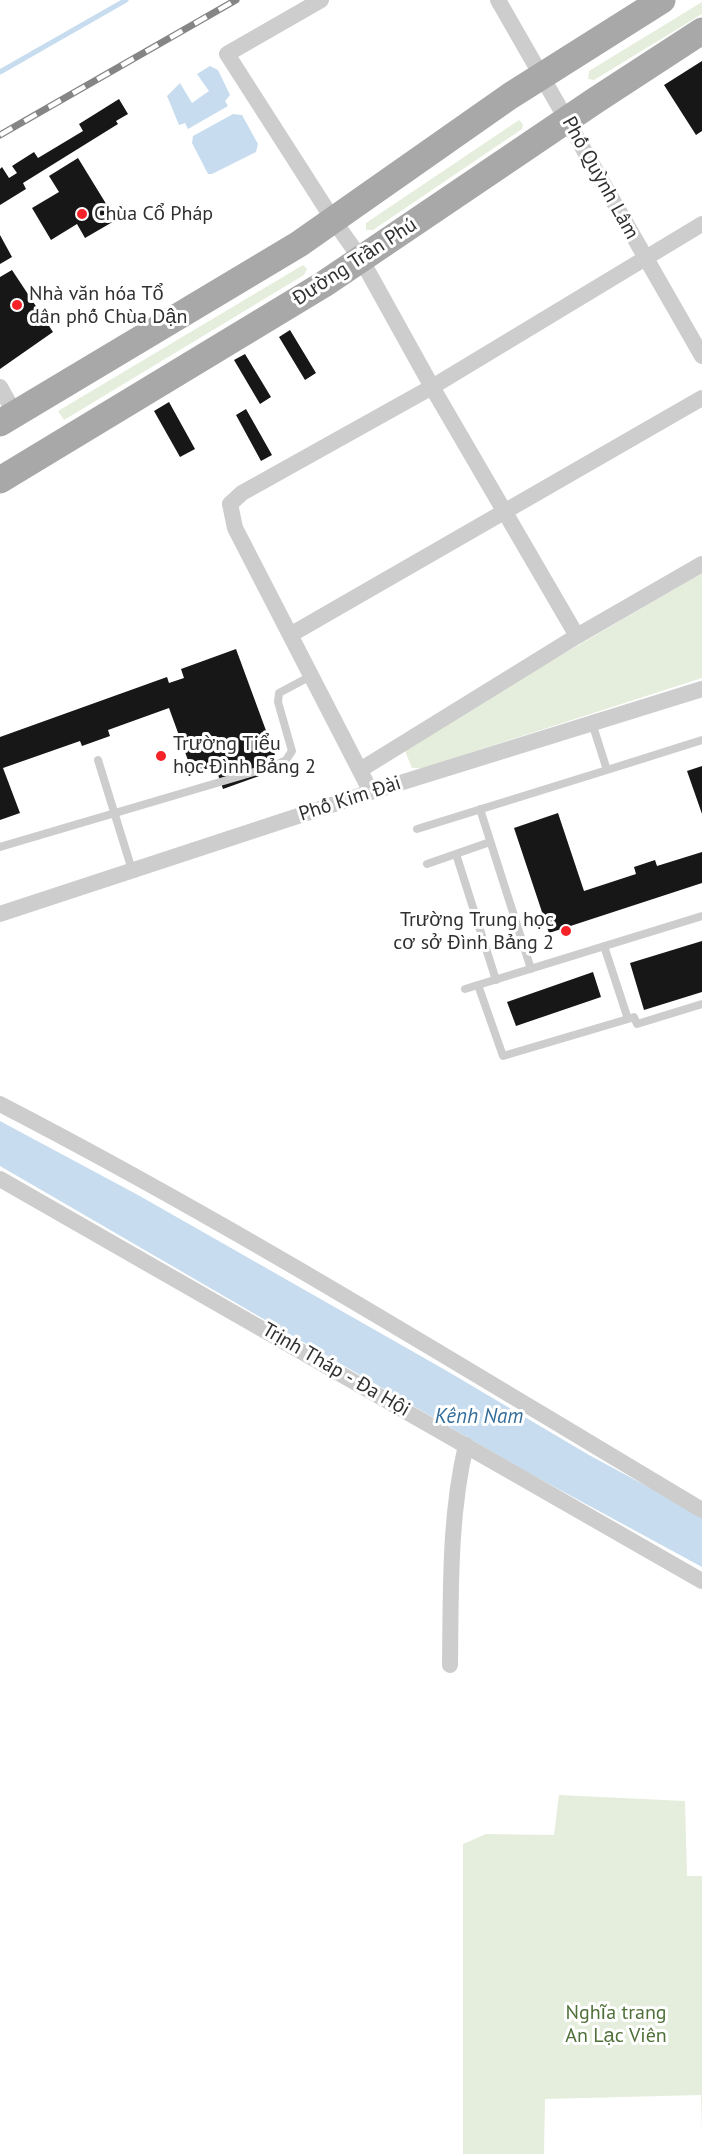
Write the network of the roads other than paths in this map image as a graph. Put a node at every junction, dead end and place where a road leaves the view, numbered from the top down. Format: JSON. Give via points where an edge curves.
{"nodes":[{"id":1,"x":321,"y":0,"type":"edge"},
{"id":2,"x":498,"y":0,"type":"edge"},
{"id":3,"x":662,"y":0,"type":"edge"},
{"id":4,"x":702,"y":31,"type":"edge"},
{"id":5,"x":543,"y":75,"type":"junction"},
{"id":6,"x":567,"y":120,"type":"junction"},
{"id":7,"x":334,"y":221,"type":"junction"},
{"id":8,"x":702,"y":224,"type":"edge"},
{"id":9,"x":646,"y":257,"type":"junction"},
{"id":10,"x":361,"y":259,"type":"junction"},
{"id":11,"x":702,"y":356,"type":"edge"},
{"id":12,"x":0,"y":387,"type":"edge"},
{"id":13,"x":432,"y":387,"type":"junction"},
{"id":14,"x":702,"y":398,"type":"edge"},
{"id":15,"x":8,"y":418,"type":"edge"},
{"id":16,"x":0,"y":480,"type":"edge"},
{"id":17,"x":505,"y":512,"type":"junction"},
{"id":18,"x":702,"y":564,"type":"edge"},
{"id":19,"x":290,"y":635,"type":"junction"},
{"id":20,"x":577,"y":636,"type":"junction"},
{"id":21,"x":311,"y":676,"type":"junction"},
{"id":22,"x":702,"y":689,"type":"edge"},
{"id":23,"x":592,"y":723,"type":"junction"},
{"id":24,"x":702,"y":740,"type":"edge"},
{"id":25,"x":98,"y":760,"type":"dead end"},
{"id":26,"x":360,"y":770,"type":"junction"},
{"id":27,"x":607,"y":770,"type":"junction"},
{"id":28,"x":371,"y":792,"type":"junction"},
{"id":29,"x":480,"y":809,"type":"junction"},
{"id":30,"x":114,"y":813,"type":"junction"},
{"id":31,"x":417,"y":829,"type":"dead end"},
{"id":32,"x":490,"y":842,"type":"junction"},
{"id":33,"x":0,"y":847,"type":"edge"},
{"id":34,"x":456,"y":854,"type":"junction"},
{"id":35,"x":427,"y":864,"type":"dead end"},
{"id":36,"x":132,"y":870,"type":"junction"},
{"id":37,"x":0,"y":914,"type":"edge"},
{"id":38,"x":702,"y":916,"type":"edge"},
{"id":39,"x":604,"y":946,"type":"junction"},
{"id":40,"x":531,"y":969,"type":"junction"},
{"id":41,"x":496,"y":980,"type":"junction"},
{"id":42,"x":478,"y":985,"type":"junction"},
{"id":43,"x":465,"y":989,"type":"dead end"},
{"id":44,"x":702,"y":1004,"type":"edge"},
{"id":45,"x":628,"y":1019,"type":"junction"},
{"id":46,"x":0,"y":1104,"type":"edge"},
{"id":47,"x":0,"y":1179,"type":"edge"},
{"id":48,"x":466,"y":1445,"type":"junction"},
{"id":49,"x":702,"y":1510,"type":"edge"},
{"id":50,"x":702,"y":1581,"type":"edge"},
{"id":51,"x":450,"y":1665,"type":"dead end"}],
"edges":[{"from":1,"to":7,"type":"street","via":[[228,54]]},
{"from":2,"to":5,"type":"street","name":"Phố Quỳnh Lâm"},
{"from":3,"to":5,"type":"main road"},
{"from":4,"to":6,"type":"main road","name":"Đường Trần Phú"},
{"from":5,"to":6,"type":"street","name":"Phố Quỳnh Lâm"},
{"from":5,"to":7,"type":"main road"},
{"from":6,"to":9,"type":"street","name":"Phố Quỳnh Lâm"},
{"from":6,"to":10,"type":"main road","name":"Đường Trần Phú"},
{"from":7,"to":10,"type":"street"},
{"from":7,"to":15,"type":"main road"},
{"from":8,"to":9,"type":"street"},
{"from":9,"to":11,"type":"street","name":"Phố Quỳnh Lâm"},
{"from":9,"to":13,"type":"street"},
{"from":10,"to":13,"type":"street"},
{"from":10,"to":16,"type":"main road","name":"Đường Trần Phú"},
{"from":12,"to":15,"type":"street"},
{"from":13,"to":17,"type":"street"},
{"from":13,"to":19,"type":"street","via":[[242,493],[230,504],[235,528]]},
{"from":14,"to":17,"type":"street"},
{"from":17,"to":19,"type":"street"},
{"from":17,"to":20,"type":"street"},
{"from":18,"to":20,"type":"street"},
{"from":19,"to":21,"type":"street"},
{"from":20,"to":26,"type":"street"},
{"from":21,"to":26,"type":"street"},
{"from":21,"to":30,"type":"lane","via":[[279,693],[292,752],[286,760]]},
{"from":22,"to":23,"type":"street","name":"Phố Kim Đài"},
{"from":23,"to":27,"type":"lane"},
{"from":23,"to":28,"type":"street","name":"Phố Kim Đài"},
{"from":24,"to":27,"type":"lane"},
{"from":25,"to":30,"type":"lane"},
{"from":26,"to":28,"type":"street"},
{"from":27,"to":29,"type":"lane"},
{"from":28,"to":36,"type":"street","name":"Phố Kim Đài"},
{"from":29,"to":31,"type":"lane"},
{"from":29,"to":32,"type":"lane"},
{"from":30,"to":33,"type":"lane"},
{"from":30,"to":36,"type":"lane"},
{"from":32,"to":34,"type":"lane"},
{"from":32,"to":40,"type":"lane"},
{"from":34,"to":35,"type":"lane"},
{"from":34,"to":41,"type":"lane"},
{"from":36,"to":37,"type":"street","name":"Phố Kim Đài"},
{"from":38,"to":39,"type":"lane"},
{"from":39,"to":40,"type":"lane"},
{"from":39,"to":45,"type":"lane"},
{"from":40,"to":41,"type":"lane"},
{"from":41,"to":42,"type":"lane"},
{"from":42,"to":43,"type":"lane"},
{"from":42,"to":45,"type":"lane","via":[[503,1056]]},
{"from":44,"to":45,"type":"lane","via":[[637,1024],[634,1017]]},
{"from":46,"to":49,"type":"street","via":[[177,1199],[369,1314],[455,1360]]},
{"from":47,"to":48,"type":"street","name":"Trịnh Tháp - Đa Hội"},
{"from":48,"to":50,"type":"street","name":"Trịnh Tháp - Đa Hội"},
{"from":48,"to":51,"type":"street","via":[[453,1523]]}]}
